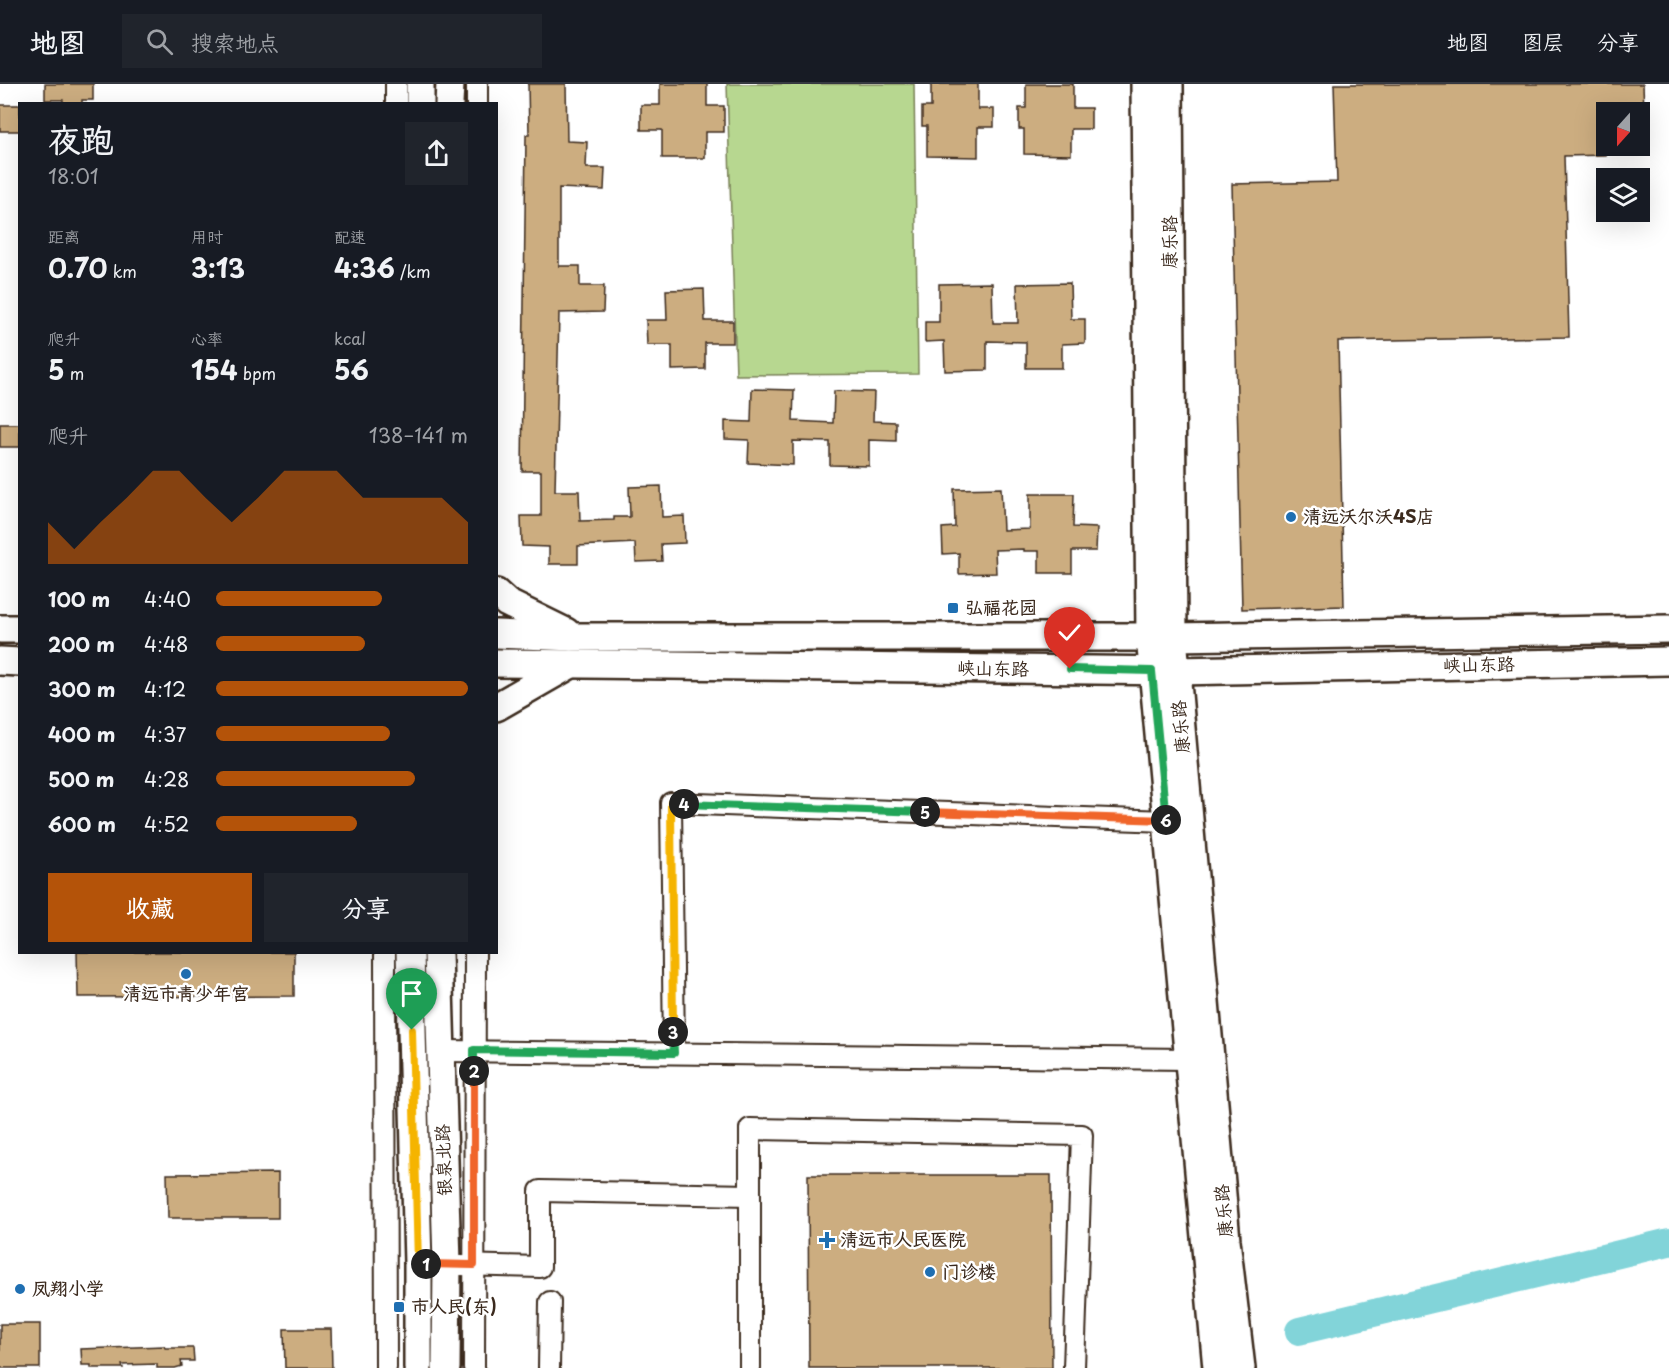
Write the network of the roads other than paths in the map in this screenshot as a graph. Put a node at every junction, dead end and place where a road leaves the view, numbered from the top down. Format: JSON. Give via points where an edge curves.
{"nodes":[{"id":1,"x":396,"y":84,"type":"edge"},
{"id":2,"x":420,"y":84,"type":"edge"},
{"id":3,"x":450,"y":84,"type":"edge"},
{"id":4,"x":477,"y":84,"type":"edge"},
{"id":5,"x":1145,"y":84,"type":"edge"},
{"id":6,"x":1169,"y":84,"type":"edge"},
{"id":7,"x":396,"y":102,"type":"edge"},
{"id":8,"x":420,"y":102,"type":"edge"},
{"id":9,"x":450,"y":102,"type":"edge"},
{"id":10,"x":477,"y":102,"type":"edge"},
{"id":11,"x":498,"y":595,"type":"edge"},
{"id":12,"x":0,"y":629,"type":"edge"},
{"id":13,"x":18,"y":629,"type":"edge"},
{"id":14,"x":1669,"y":629,"type":"edge"},
{"id":15,"x":498,"y":634,"type":"edge"},
{"id":16,"x":1161,"y":637,"type":"junction"},
{"id":17,"x":574,"y":650,"type":"junction"},
{"id":18,"x":1669,"y":661,"type":"edge"},
{"id":19,"x":0,"y":662,"type":"edge"},
{"id":20,"x":18,"y":662,"type":"edge"},
{"id":21,"x":498,"y":663,"type":"edge"},
{"id":22,"x":1164,"y":671,"type":"junction"},
{"id":23,"x":498,"y":705,"type":"edge"},
{"id":24,"x":1166,"y":820,"type":"junction"},
{"id":25,"x":385,"y":954,"type":"edge"},
{"id":26,"x":410,"y":954,"type":"edge"},
{"id":27,"x":438,"y":954,"type":"edge"},
{"id":28,"x":475,"y":954,"type":"edge"},
{"id":29,"x":474,"y":1050,"type":"junction"},
{"id":30,"x":440,"y":1051,"type":"junction"},
{"id":31,"x":674,"y":1053,"type":"junction"},
{"id":32,"x":1188,"y":1059,"type":"junction"},
{"id":33,"x":750,"y":1195,"type":"junction"},
{"id":34,"x":418,"y":1264,"type":"junction"},
{"id":35,"x":447,"y":1264,"type":"junction"},
{"id":36,"x":474,"y":1265,"type":"junction"},
{"id":37,"x":550,"y":1302,"type":"dead end"},
{"id":38,"x":386,"y":1368,"type":"edge"},
{"id":39,"x":418,"y":1368,"type":"edge"},
{"id":40,"x":446,"y":1368,"type":"edge"},
{"id":41,"x":474,"y":1368,"type":"edge"},
{"id":42,"x":549,"y":1368,"type":"edge"},
{"id":43,"x":750,"y":1368,"type":"edge"},
{"id":44,"x":1074,"y":1368,"type":"edge"},
{"id":45,"x":1217,"y":1368,"type":"edge"},
{"id":46,"x":1241,"y":1368,"type":"edge"}],
"edges":[{"from":1,"to":7,"type":"street"},
{"from":2,"to":8,"type":"main road"},
{"from":3,"to":9,"type":"main road"},
{"from":4,"to":10,"type":"street"},
{"from":5,"to":16,"type":"main road","name":"康乐路"},
{"from":6,"to":16,"type":"main road","name":"康乐路"},
{"from":11,"to":17,"type":"main road"},
{"from":12,"to":13,"type":"main road"},
{"from":14,"to":16,"type":"main road","name":"峡山东路"},
{"from":15,"to":17,"type":"main road","name":"峡山东路"},
{"from":16,"to":17,"type":"main road","name":"峡山东路"},
{"from":16,"to":22,"type":"main road","name":"康乐路"},
{"from":17,"to":21,"type":"main road","name":"峡山东路"},
{"from":17,"to":22,"type":"main road","name":"峡山东路"},
{"from":17,"to":23,"type":"main road"},
{"from":18,"to":22,"type":"main road","name":"峡山东路"},
{"from":19,"to":20,"type":"main road"},
{"from":22,"to":24,"type":"main road","name":"康乐路"},
{"from":22,"to":46,"type":"main road","name":"康乐路"},
{"from":24,"to":31,"type":"street","via":[[671,803]]},
{"from":24,"to":32,"type":"main road","name":"康乐路"},
{"from":25,"to":38,"type":"street"},
{"from":26,"to":34,"type":"main road","name":"银泉北路"},
{"from":27,"to":30,"type":"main road","name":"银泉北路"},
{"from":28,"to":29,"type":"street","name":"银泉北路"},
{"from":29,"to":30,"type":"street"},
{"from":29,"to":31,"type":"street"},
{"from":29,"to":36,"type":"street","name":"银泉北路"},
{"from":30,"to":35,"type":"main road","name":"银泉北路"},
{"from":31,"to":32,"type":"street"},
{"from":32,"to":45,"type":"main road","name":"康乐路"},
{"from":33,"to":36,"type":"street","via":[[540,1191],[540,1267]]},
{"from":33,"to":43,"type":"street"},
{"from":33,"to":44,"type":"street","via":[[750,1129],[1082,1135]]},
{"from":34,"to":35,"type":"street"},
{"from":34,"to":39,"type":"main road","name":"银泉北路"},
{"from":35,"to":36,"type":"street"},
{"from":35,"to":40,"type":"main road","name":"银泉北路"},
{"from":36,"to":41,"type":"street","name":"银泉北路"},
{"from":37,"to":42,"type":"street"}]}
